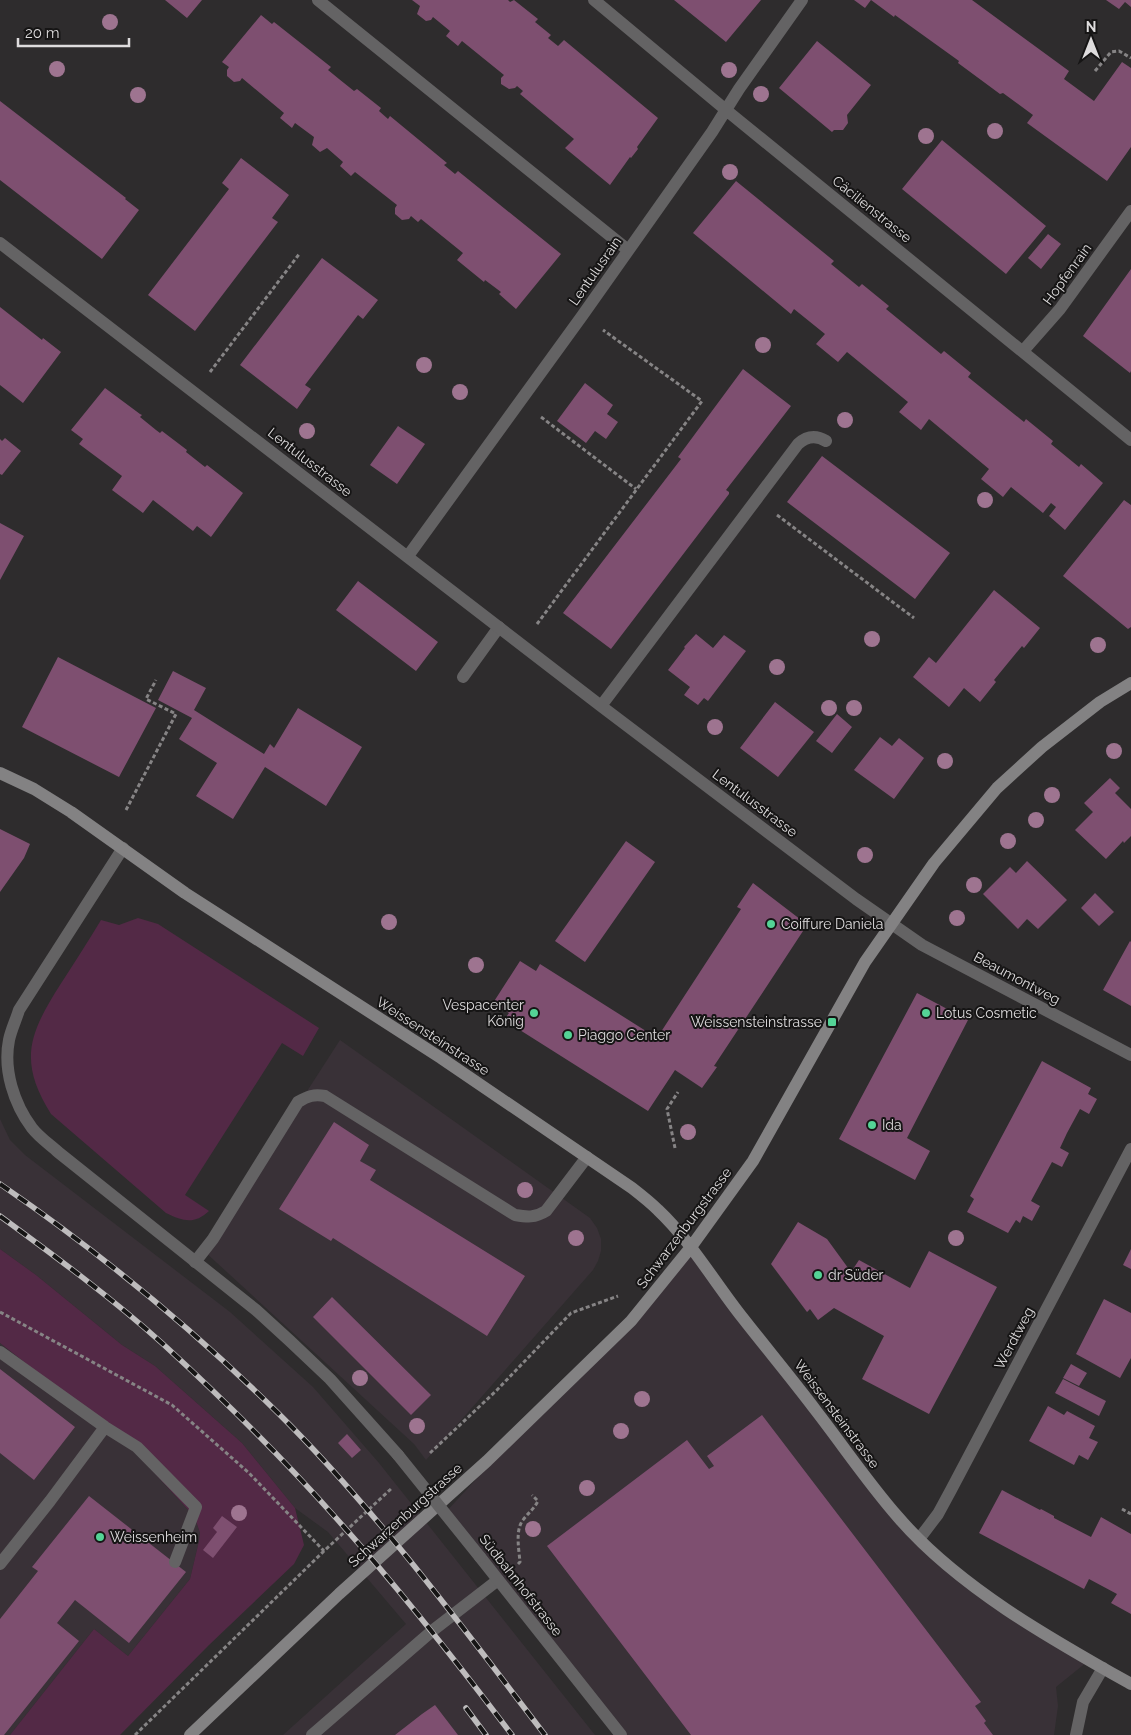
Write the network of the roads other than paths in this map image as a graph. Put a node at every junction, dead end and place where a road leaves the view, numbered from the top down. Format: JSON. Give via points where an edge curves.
{"nodes":[{"id":1,"x":318,"y":0,"type":"edge"},
{"id":2,"x":594,"y":0,"type":"edge"},
{"id":3,"x":802,"y":0,"type":"edge"},
{"id":4,"x":726,"y":110,"type":"junction"},
{"id":5,"x":1131,"y":211,"type":"edge"},
{"id":6,"x":0,"y":243,"type":"edge"},
{"id":7,"x":628,"y":250,"type":"junction"},
{"id":8,"x":1023,"y":351,"type":"junction"},
{"id":9,"x":1131,"y":440,"type":"edge"},
{"id":10,"x":826,"y":441,"type":"dead end"},
{"id":11,"x":408,"y":556,"type":"junction"},
{"id":12,"x":499,"y":627,"type":"junction"},
{"id":13,"x":463,"y":677,"type":"dead end"},
{"id":14,"x":1131,"y":683,"type":"edge"},
{"id":15,"x":601,"y":706,"type":"junction"},
{"id":16,"x":0,"y":773,"type":"edge"},
{"id":17,"x":123,"y":848,"type":"junction"},
{"id":18,"x":891,"y":923,"type":"junction"},
{"id":19,"x":1131,"y":1055,"type":"edge"},
{"id":20,"x":1131,"y":1149,"type":"edge"},
{"id":21,"x":587,"y":1157,"type":"junction"},
{"id":22,"x":690,"y":1248,"type":"junction"},
{"id":23,"x":195,"y":1262,"type":"junction"},
{"id":24,"x":0,"y":1352,"type":"edge"},
{"id":25,"x":105,"y":1428,"type":"junction"},
{"id":26,"x":919,"y":1539,"type":"junction"},
{"id":27,"x":175,"y":1562,"type":"dead end"},
{"id":28,"x":0,"y":1564,"type":"edge"},
{"id":29,"x":498,"y":1580,"type":"junction"},
{"id":30,"x":1103,"y":1668,"type":"junction"},
{"id":31,"x":1131,"y":1684,"type":"edge"},
{"id":32,"x":190,"y":1735,"type":"edge"},
{"id":33,"x":312,"y":1735,"type":"edge"},
{"id":34,"x":620,"y":1735,"type":"edge"},
{"id":35,"x":1076,"y":1735,"type":"edge"}],
"edges":[{"from":1,"to":7,"type":"street"},
{"from":2,"to":4,"type":"street","name":"Cäcilienstrasse"},
{"from":3,"to":4,"type":"street","name":"Lentulusrain"},
{"from":4,"to":7,"type":"street","name":"Lentulusrain"},
{"from":4,"to":8,"type":"street","name":"Cäcilienstrasse"},
{"from":5,"to":8,"type":"street","name":"Hopfenrain","via":[[1060,309]]},
{"from":6,"to":11,"type":"street","name":"Lentulusstrasse"},
{"from":7,"to":11,"type":"street","name":"Lentulusrain"},
{"from":8,"to":9,"type":"street","name":"Cäcilienstrasse"},
{"from":10,"to":15,"type":"street","via":[[816,436],[802,440]]},
{"from":11,"to":12,"type":"street","name":"Lentulusstrasse"},
{"from":12,"to":13,"type":"street"},
{"from":12,"to":15,"type":"street","name":"Lentulusstrasse"},
{"from":14,"to":18,"type":"main road","name":"Schwarzenburgstrasse","via":[[1100,702],[1042,747],[998,788],[940,855]]},
{"from":15,"to":18,"type":"street","name":"Lentulusstrasse"},
{"from":16,"to":17,"type":"main road","name":"Weissensteinstrasse","via":[[34,789]]},
{"from":17,"to":21,"type":"main road","name":"Weissensteinstrasse","via":[[185,893],[442,1058]]},
{"from":17,"to":23,"type":"street","via":[[19,1010],[9,1040],[9,1071],[18,1105],[33,1128],[58,1152]]},
{"from":18,"to":19,"type":"street","name":"Beaumontweg","via":[[922,945]]},
{"from":18,"to":22,"type":"main road","name":"Schwarzenburgstrasse","via":[[855,979],[753,1161]]},
{"from":20,"to":26,"type":"street","name":"Werdtweg","via":[[938,1514]]},
{"from":21,"to":22,"type":"main road","name":"Weissensteinstrasse","via":[[659,1210]]},
{"from":21,"to":23,"type":"street","via":[[546,1211],[538,1216],[514,1215],[324,1096],[307,1096],[298,1102],[213,1239]]},
{"from":22,"to":26,"type":"main road","name":"Weissensteinstrasse","via":[[882,1498]]},
{"from":22,"to":32,"type":"main road","name":"Schwarzenburgstrasse","via":[[632,1321],[487,1461],[339,1594]]},
{"from":23,"to":29,"type":"street","name":"Südbahnhofstrasse","bridge":true,"via":[[256,1310],[330,1379],[398,1455]]},
{"from":24,"to":25,"type":"street"},
{"from":25,"to":27,"type":"street","via":[[137,1447],[196,1507]]},
{"from":25,"to":28,"type":"street"},
{"from":26,"to":30,"type":"main road","name":"Weissensteinstrasse","via":[[976,1587]]},
{"from":29,"to":33,"type":"street"},
{"from":29,"to":34,"type":"street","name":"Südbahnhofstrasse"},
{"from":30,"to":31,"type":"main road","name":"Weissensteinstrasse"},
{"from":30,"to":35,"type":"street","via":[[1083,1702]]}]}
